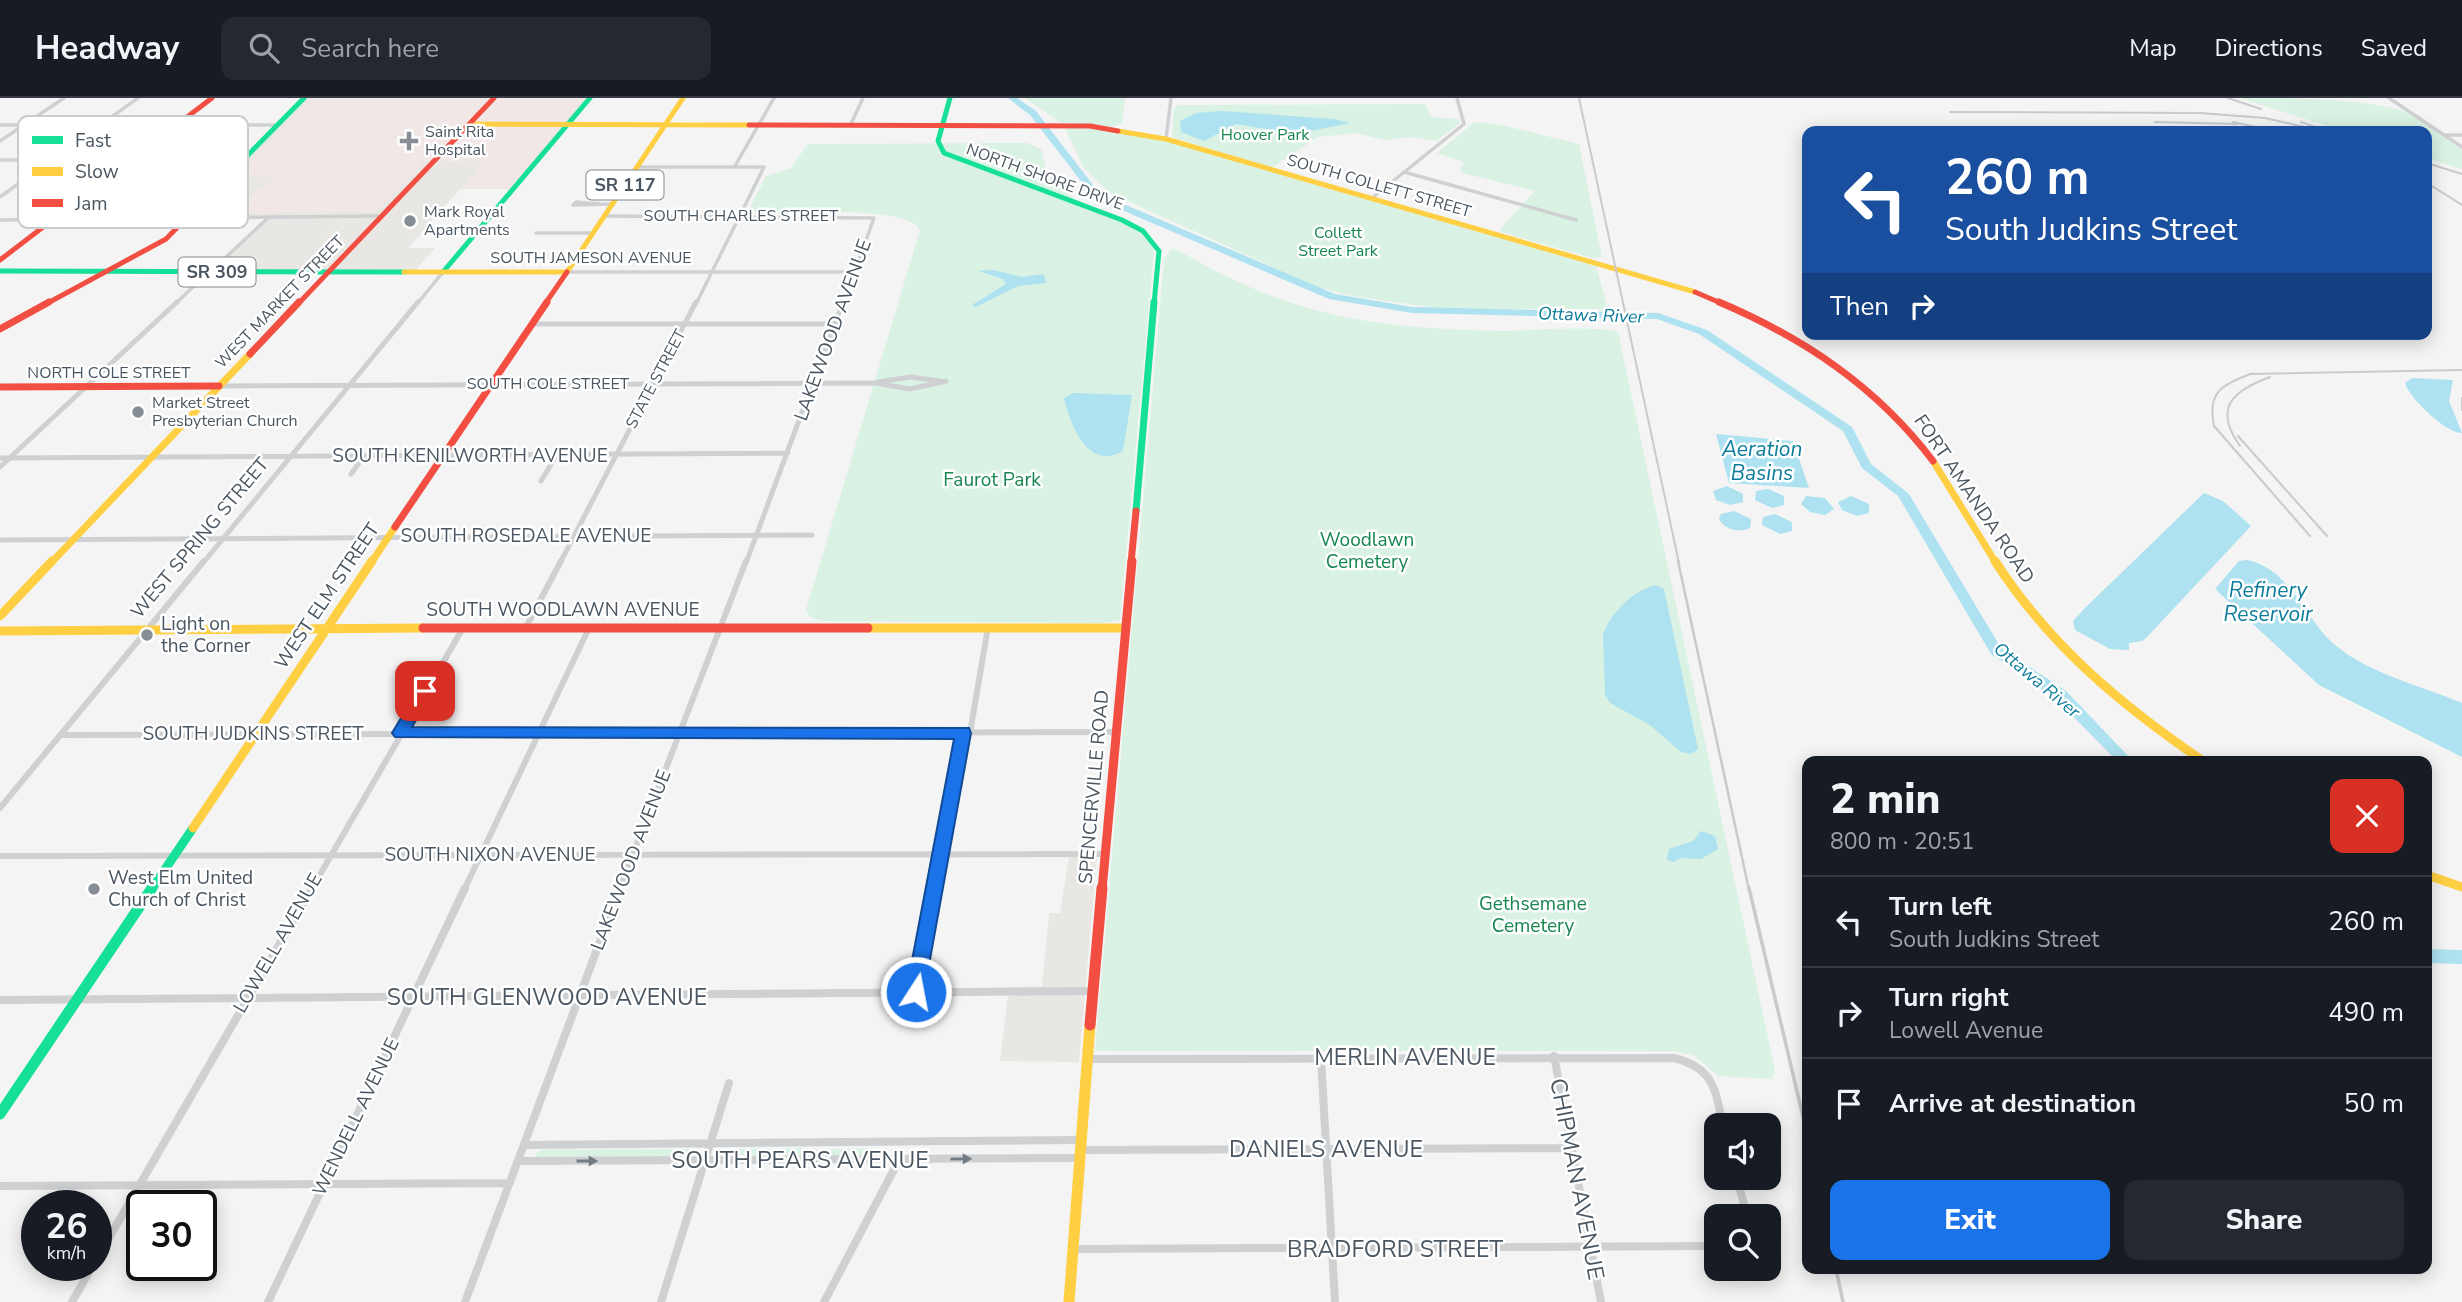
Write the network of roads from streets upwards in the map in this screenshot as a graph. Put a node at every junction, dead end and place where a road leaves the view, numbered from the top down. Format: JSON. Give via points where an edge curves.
{"nodes":[{"id":1,"x":64,"y":98,"type":"edge"},
{"id":2,"x":138,"y":98,"type":"edge"},
{"id":3,"x":212,"y":98,"type":"edge"},
{"id":4,"x":304,"y":98,"type":"edge"},
{"id":5,"x":494,"y":98,"type":"edge"},
{"id":6,"x":590,"y":98,"type":"edge"},
{"id":7,"x":683,"y":98,"type":"edge"},
{"id":8,"x":774,"y":98,"type":"edge"},
{"id":9,"x":863,"y":98,"type":"edge"},
{"id":10,"x":950,"y":98,"type":"edge"},
{"id":11,"x":1171,"y":98,"type":"edge"},
{"id":12,"x":1457,"y":98,"type":"edge"},
{"id":13,"x":2389,"y":98,"type":"edge"},
{"id":14,"x":37,"y":116,"type":"edge"},
{"id":15,"x":113,"y":116,"type":"edge"},
{"id":16,"x":189,"y":116,"type":"edge"},
{"id":17,"x":469,"y":124,"type":"junction"},
{"id":18,"x":568,"y":124,"type":"junction"},
{"id":19,"x":667,"y":124,"type":"junction"},
{"id":20,"x":759,"y":124,"type":"junction"},
{"id":21,"x":851,"y":124,"type":"junction"},
{"id":22,"x":0,"y":125,"type":"edge"},
{"id":23,"x":18,"y":125,"type":"edge"},
{"id":24,"x":248,"y":125,"type":"edge"},
{"id":25,"x":278,"y":125,"type":"junction"},
{"id":26,"x":943,"y":125,"type":"junction"},
{"id":27,"x":2431,"y":126,"type":"edge"},
{"id":28,"x":2432,"y":127,"type":"edge"},
{"id":29,"x":18,"y":128,"type":"edge"},
{"id":30,"x":2444,"y":135,"type":"junction"},
{"id":31,"x":2462,"y":135,"type":"edge"},
{"id":32,"x":1166,"y":139,"type":"junction"},
{"id":33,"x":0,"y":141,"type":"edge"},
{"id":34,"x":2462,"y":147,"type":"edge"},
{"id":35,"x":248,"y":157,"type":"edge"},
{"id":36,"x":0,"y":160,"type":"edge"},
{"id":37,"x":18,"y":160,"type":"edge"},
{"id":38,"x":735,"y":166,"type":"junction"},
{"id":39,"x":638,"y":167,"type":"junction"},
{"id":40,"x":1404,"y":172,"type":"junction"},
{"id":41,"x":18,"y":184,"type":"edge"},
{"id":42,"x":0,"y":197,"type":"edge"},
{"id":43,"x":1372,"y":198,"type":"junction"},
{"id":44,"x":599,"y":204,"type":"junction"},
{"id":45,"x":611,"y":204,"type":"junction"},
{"id":46,"x":381,"y":216,"type":"junction"},
{"id":47,"x":604,"y":216,"type":"junction"},
{"id":48,"x":741,"y":216,"type":"junction"},
{"id":49,"x":248,"y":218,"type":"edge"},
{"id":50,"x":269,"y":218,"type":"junction"},
{"id":51,"x":0,"y":220,"type":"edge"},
{"id":52,"x":18,"y":220,"type":"edge"},
{"id":53,"x":1576,"y":220,"type":"dead end"},
{"id":54,"x":873,"y":222,"type":"joint"},
{"id":55,"x":42,"y":228,"type":"edge"},
{"id":56,"x":178,"y":228,"type":"edge"},
{"id":57,"x":536,"y":233,"type":"dead end"},
{"id":58,"x":592,"y":233,"type":"junction"},
{"id":59,"x":0,"y":260,"type":"edge"},
{"id":60,"x":1611,"y":266,"type":"joint"},
{"id":61,"x":0,"y":271,"type":"edge"},
{"id":62,"x":107,"y":271,"type":"junction"},
{"id":63,"x":712,"y":271,"type":"junction"},
{"id":64,"x":210,"y":272,"type":"junction"},
{"id":65,"x":328,"y":272,"type":"junction"},
{"id":66,"x":443,"y":272,"type":"junction"},
{"id":67,"x":567,"y":272,"type":"junction"},
{"id":68,"x":854,"y":272,"type":"junction"},
{"id":69,"x":1158,"y":276,"type":"joint"},
{"id":70,"x":686,"y":323,"type":"junction"},
{"id":71,"x":532,"y":324,"type":"junction"},
{"id":72,"x":836,"y":324,"type":"junction"},
{"id":73,"x":0,"y":328,"type":"edge"},
{"id":74,"x":492,"y":383,"type":"junction"},
{"id":75,"x":654,"y":383,"type":"junction"},
{"id":76,"x":814,"y":383,"type":"junction"},
{"id":77,"x":876,"y":383,"type":"junction"},
{"id":78,"x":350,"y":385,"type":"junction"},
{"id":79,"x":219,"y":386,"type":"junction"},
{"id":80,"x":0,"y":387,"type":"edge"},
{"id":81,"x":87,"y":387,"type":"junction"},
{"id":82,"x":788,"y":453,"type":"junction"},
{"id":83,"x":364,"y":456,"type":"junction"},
{"id":84,"x":443,"y":456,"type":"junction"},
{"id":85,"x":556,"y":456,"type":"junction"},
{"id":86,"x":615,"y":456,"type":"junction"},
{"id":87,"x":151,"y":457,"type":"junction"},
{"id":88,"x":292,"y":457,"type":"junction"},
{"id":89,"x":0,"y":458,"type":"edge"},
{"id":90,"x":9,"y":458,"type":"junction"},
{"id":91,"x":0,"y":467,"type":"edge"},
{"id":92,"x":351,"y":474,"type":"dead end"},
{"id":93,"x":541,"y":481,"type":"dead end"},
{"id":94,"x":755,"y":535,"type":"junction"},
{"id":95,"x":572,"y":536,"type":"junction"},
{"id":96,"x":812,"y":536,"type":"dead end"},
{"id":97,"x":388,"y":537,"type":"junction"},
{"id":98,"x":222,"y":539,"type":"junction"},
{"id":99,"x":0,"y":540,"type":"edge"},
{"id":100,"x":73,"y":540,"type":"junction"},
{"id":101,"x":0,"y":616,"type":"edge"},
{"id":102,"x":526,"y":627,"type":"junction"},
{"id":103,"x":988,"y":627,"type":"junction"},
{"id":104,"x":463,"y":628,"type":"junction"},
{"id":105,"x":589,"y":628,"type":"junction"},
{"id":106,"x":722,"y":628,"type":"junction"},
{"id":107,"x":1126,"y":628,"type":"junction"},
{"id":108,"x":326,"y":629,"type":"junction"},
{"id":109,"x":0,"y":631,"type":"edge"},
{"id":110,"x":144,"y":631,"type":"junction"},
{"id":111,"x":1117,"y":732,"type":"junction"},
{"id":112,"x":400,"y":733,"type":"junction"},
{"id":113,"x":967,"y":733,"type":"junction"},
{"id":114,"x":254,"y":734,"type":"junction"},
{"id":115,"x":537,"y":734,"type":"junction"},
{"id":116,"x":680,"y":734,"type":"junction"},
{"id":117,"x":60,"y":735,"type":"junction"},
{"id":118,"x":2196,"y":756,"type":"edge"},
{"id":119,"x":0,"y":808,"type":"edge"},
{"id":120,"x":330,"y":854,"type":"junction"},
{"id":121,"x":1105,"y":854,"type":"junction"},
{"id":122,"x":172,"y":855,"type":"junction"},
{"id":123,"x":942,"y":855,"type":"junction"},
{"id":124,"x":0,"y":856,"type":"edge"},
{"id":125,"x":479,"y":856,"type":"junction"},
{"id":126,"x":633,"y":856,"type":"junction"},
{"id":127,"x":2432,"y":877,"type":"edge"},
{"id":128,"x":2462,"y":887,"type":"edge"},
{"id":129,"x":1093,"y":991,"type":"junction"},
{"id":130,"x":916,"y":992,"type":"junction"},
{"id":131,"x":247,"y":996,"type":"junction"},
{"id":132,"x":78,"y":998,"type":"junction"},
{"id":133,"x":414,"y":998,"type":"junction"},
{"id":134,"x":578,"y":998,"type":"junction"},
{"id":135,"x":0,"y":1000,"type":"edge"},
{"id":136,"x":1554,"y":1056,"type":"junction"},
{"id":137,"x":1321,"y":1058,"type":"junction"},
{"id":138,"x":1088,"y":1059,"type":"junction"},
{"id":139,"x":729,"y":1083,"type":"dead end"},
{"id":140,"x":1,"y":1112,"type":"edge"},
{"id":141,"x":1720,"y":1113,"type":"edge"},
{"id":142,"x":711,"y":1143,"type":"junction"},
{"id":143,"x":525,"y":1145,"type":"junction"},
{"id":144,"x":1081,"y":1149,"type":"junction"},
{"id":145,"x":1572,"y":1149,"type":"junction"},
{"id":146,"x":1326,"y":1150,"type":"junction"},
{"id":147,"x":899,"y":1160,"type":"junction"},
{"id":148,"x":519,"y":1161,"type":"junction"},
{"id":149,"x":706,"y":1161,"type":"junction"},
{"id":150,"x":509,"y":1183,"type":"junction"},
{"id":151,"x":324,"y":1184,"type":"junction"},
{"id":152,"x":0,"y":1186,"type":"edge"},
{"id":153,"x":139,"y":1186,"type":"junction"},
{"id":154,"x":112,"y":1232,"type":"edge"},
{"id":155,"x":1704,"y":1246,"type":"edge"},
{"id":156,"x":1591,"y":1247,"type":"junction"},
{"id":157,"x":1074,"y":1249,"type":"junction"},
{"id":158,"x":1332,"y":1250,"type":"junction"},
{"id":159,"x":84,"y":1281,"type":"edge"},
{"id":160,"x":826,"y":1301,"type":"edge"},
{"id":161,"x":72,"y":1302,"type":"edge"},
{"id":162,"x":268,"y":1302,"type":"edge"},
{"id":163,"x":465,"y":1302,"type":"edge"},
{"id":164,"x":661,"y":1302,"type":"edge"},
{"id":165,"x":1069,"y":1302,"type":"edge"},
{"id":166,"x":1335,"y":1302,"type":"edge"},
{"id":167,"x":1601,"y":1302,"type":"edge"}],
"edges":[{"from":1,"to":14,"type":"street"},
{"from":2,"to":15,"type":"street"},
{"from":3,"to":16,"type":"street"},
{"from":4,"to":25,"type":"street"},
{"from":5,"to":17,"type":"street","name":"WEST MARKET STREET"},
{"from":6,"to":18,"type":"street","name":"WEST SPRING STREET"},
{"from":7,"to":19,"type":"street","name":"WEST ELM STREET","number":"SR 117"},
{"from":8,"to":20,"type":"street"},
{"from":9,"to":21,"type":"street"},
{"from":10,"to":26,"type":"street","name":"NORTH SHORE DRIVE"},
{"from":11,"to":32,"type":"street"},
{"from":12,"to":40,"type":"street","via":[[1464,122],[1460,128]]},
{"from":13,"to":27,"type":"street"},
{"from":17,"to":18,"type":"street","name":"SOUTH COLLETT STREET"},
{"from":17,"to":46,"type":"street","name":"WEST MARKET STREET"},
{"from":18,"to":19,"type":"street","name":"SOUTH COLLETT STREET"},
{"from":18,"to":66,"type":"street","name":"WEST SPRING STREET"},
{"from":19,"to":20,"type":"street","name":"SOUTH COLLETT STREET"},
{"from":19,"to":39,"type":"street","name":"WEST ELM STREET","number":"SR 117"},
{"from":20,"to":21,"type":"street","name":"SOUTH COLLETT STREET"},
{"from":20,"to":38,"type":"street"},
{"from":21,"to":26,"type":"street","name":"SOUTH COLLETT STREET"},
{"from":22,"to":23,"type":"street"},
{"from":24,"to":25,"type":"street"},
{"from":25,"to":35,"type":"street"},
{"from":26,"to":32,"type":"street","name":"SOUTH COLLETT STREET","via":[[1069,125]]},
{"from":26,"to":69,"type":"street","name":"NORTH SHORE DRIVE","via":[[938,144],[946,155],[1027,182],[1143,231],[1158,247]]},
{"from":28,"to":30,"type":"street"},
{"from":29,"to":33,"type":"street"},
{"from":30,"to":31,"type":"street"},
{"from":30,"to":34,"type":"street"},
{"from":32,"to":43,"type":"street","name":"SOUTH COLLETT STREET"},
{"from":36,"to":37,"type":"street"},
{"from":38,"to":39,"type":"street"},
{"from":38,"to":48,"type":"street","name":"STATE STREET","via":[[764,167]]},
{"from":39,"to":45,"type":"street","name":"WEST ELM STREET","number":"SR 117"},
{"from":40,"to":43,"type":"street"},
{"from":40,"to":53,"type":"street"},
{"from":41,"to":42,"type":"street"},
{"from":43,"to":60,"type":"street","name":"SOUTH COLLETT STREET"},
{"from":44,"to":44,"type":"street","via":[[576,202],[573,205],[595,205]]},
{"from":44,"to":45,"type":"street"},
{"from":45,"to":47,"type":"street","name":"WEST ELM STREET","number":"SR 117"},
{"from":46,"to":50,"type":"street"},
{"from":46,"to":65,"type":"street","name":"WEST MARKET STREET"},
{"from":47,"to":48,"type":"street","name":"SOUTH CHARLES STREET"},
{"from":47,"to":58,"type":"street","name":"WEST ELM STREET","number":"SR 117"},
{"from":48,"to":54,"type":"street","name":"SOUTH CHARLES STREET","via":[[870,216]]},
{"from":48,"to":63,"type":"street","name":"STATE STREET"},
{"from":49,"to":50,"type":"street"},
{"from":50,"to":64,"type":"street"},
{"from":51,"to":52,"type":"street"},
{"from":54,"to":68,"type":"street","name":"LAKEWOOD AVENUE"},
{"from":55,"to":59,"type":"street"},
{"from":56,"to":62,"type":"street"},
{"from":57,"to":58,"type":"street"},
{"from":58,"to":67,"type":"street","name":"WEST ELM STREET","number":"SR 117"},
{"from":60,"to":118,"type":"street","name":"FORT AMANDA ROAD","via":[[1695,292],[1763,321],[1822,356],[1872,394],[1928,455],[2042,626],[2121,702]]},
{"from":61,"to":62,"type":"street","number":"SR 309"},
{"from":62,"to":64,"type":"street","number":"SR 309"},
{"from":62,"to":73,"type":"street"},
{"from":63,"to":67,"type":"street","name":"SOUTH JAMESON AVENUE"},
{"from":63,"to":68,"type":"street","name":"SOUTH JAMESON AVENUE"},
{"from":63,"to":70,"type":"street","name":"STATE STREET"},
{"from":64,"to":65,"type":"street","number":"SR 309"},
{"from":64,"to":81,"type":"street"},
{"from":65,"to":66,"type":"street","name":"SOUTH JAMESON AVENUE","number":"SR 309"},
{"from":65,"to":79,"type":"street","name":"WEST MARKET STREET"},
{"from":66,"to":67,"type":"street","name":"SOUTH JAMESON AVENUE","number":"SR 309"},
{"from":66,"to":78,"type":"street","name":"WEST SPRING STREET"},
{"from":67,"to":71,"type":"street","name":"WEST ELM STREET","number":"SR 117"},
{"from":68,"to":72,"type":"street","name":"LAKEWOOD AVENUE"},
{"from":69,"to":107,"type":"street","name":"SPENCERVILLE ROAD"},
{"from":70,"to":71,"type":"street"},
{"from":70,"to":72,"type":"street"},
{"from":70,"to":75,"type":"street","name":"STATE STREET"},
{"from":71,"to":74,"type":"street","name":"WEST ELM STREET","number":"SR 117"},
{"from":72,"to":76,"type":"street","name":"LAKEWOOD AVENUE"},
{"from":74,"to":75,"type":"street","name":"SOUTH COLE STREET"},
{"from":74,"to":78,"type":"street","name":"SOUTH COLE STREET"},
{"from":74,"to":84,"type":"street","name":"WEST ELM STREET","number":"SR 117"},
{"from":75,"to":76,"type":"street","name":"SOUTH COLE STREET"},
{"from":75,"to":86,"type":"street","name":"STATE STREET"},
{"from":76,"to":77,"type":"street","name":"SOUTH COLE STREET"},
{"from":76,"to":82,"type":"street","name":"LAKEWOOD AVENUE"},
{"from":77,"to":77,"type":"street","name":"SOUTH COLE STREET","via":[[911,389],[946,382],[910,376]]},
{"from":78,"to":79,"type":"street","name":"SOUTH COLE STREET"},
{"from":78,"to":88,"type":"street","name":"WEST SPRING STREET"},
{"from":79,"to":81,"type":"street","name":"NORTH COLE STREET"},
{"from":79,"to":87,"type":"street","name":"WEST MARKET STREET"},
{"from":80,"to":81,"type":"street","name":"NORTH COLE STREET"},
{"from":81,"to":90,"type":"street"},
{"from":82,"to":86,"type":"street","name":"SOUTH KENILWORTH AVENUE"},
{"from":82,"to":94,"type":"street","name":"LAKEWOOD AVENUE"},
{"from":83,"to":84,"type":"street","name":"SOUTH KENILWORTH AVENUE"},
{"from":83,"to":88,"type":"street","name":"SOUTH KENILWORTH AVENUE"},
{"from":83,"to":92,"type":"street"},
{"from":84,"to":85,"type":"street","name":"SOUTH KENILWORTH AVENUE"},
{"from":84,"to":97,"type":"street","name":"WEST ELM STREET","number":"SR 117"},
{"from":85,"to":86,"type":"street","name":"SOUTH KENILWORTH AVENUE"},
{"from":85,"to":93,"type":"street"},
{"from":86,"to":95,"type":"street","name":"STATE STREET"},
{"from":87,"to":88,"type":"street","name":"SOUTH KENILWORTH AVENUE"},
{"from":87,"to":90,"type":"street","name":"SOUTH KENILWORTH AVENUE"},
{"from":87,"to":100,"type":"street","name":"WEST MARKET STREET"},
{"from":88,"to":98,"type":"street","name":"WEST SPRING STREET"},
{"from":89,"to":90,"type":"street","name":"SOUTH KENILWORTH AVENUE"},
{"from":90,"to":91,"type":"street"},
{"from":94,"to":95,"type":"street","name":"SOUTH ROSEDALE AVENUE"},
{"from":94,"to":96,"type":"street","name":"SOUTH ROSEDALE AVENUE"},
{"from":94,"to":106,"type":"street","name":"LAKEWOOD AVENUE"},
{"from":95,"to":97,"type":"street","name":"SOUTH ROSEDALE AVENUE"},
{"from":95,"to":102,"type":"street","name":"STATE STREET"},
{"from":97,"to":98,"type":"street","name":"SOUTH ROSEDALE AVENUE"},
{"from":97,"to":108,"type":"street","name":"WEST ELM STREET","number":"SR 117"},
{"from":98,"to":100,"type":"street","name":"SOUTH ROSEDALE AVENUE"},
{"from":98,"to":110,"type":"street","name":"WEST SPRING STREET"},
{"from":99,"to":100,"type":"street","name":"SOUTH ROSEDALE AVENUE"},
{"from":100,"to":101,"type":"street","name":"WEST MARKET STREET"},
{"from":102,"to":104,"type":"street","name":"SOUTH WOODLAWN AVENUE"},
{"from":102,"to":105,"type":"street","name":"SOUTH WOODLAWN AVENUE"},
{"from":103,"to":106,"type":"street","name":"SOUTH WOODLAWN AVENUE"},
{"from":103,"to":107,"type":"street","name":"SOUTH WOODLAWN AVENUE"},
{"from":103,"to":113,"type":"street"},
{"from":104,"to":108,"type":"street","name":"SOUTH WOODLAWN AVENUE"},
{"from":104,"to":112,"type":"street","name":"LOWELL AVENUE"},
{"from":105,"to":106,"type":"street","name":"SOUTH WOODLAWN AVENUE"},
{"from":105,"to":115,"type":"street","name":"WENDELL AVENUE"},
{"from":106,"to":116,"type":"street","name":"LAKEWOOD AVENUE"},
{"from":107,"to":111,"type":"street","name":"SPENCERVILLE ROAD"},
{"from":108,"to":110,"type":"street","name":"SOUTH WOODLAWN AVENUE"},
{"from":108,"to":114,"type":"street","name":"WEST ELM STREET"},
{"from":109,"to":110,"type":"street","name":"SOUTH WOODLAWN AVENUE"},
{"from":110,"to":117,"type":"street","name":"WEST SPRING STREET"},
{"from":111,"to":113,"type":"street","name":"SOUTH JUDKINS STREET"},
{"from":111,"to":121,"type":"street","name":"SPENCERVILLE ROAD"},
{"from":112,"to":114,"type":"street","name":"SOUTH JUDKINS STREET"},
{"from":112,"to":115,"type":"street","name":"SOUTH JUDKINS STREET"},
{"from":112,"to":120,"type":"street","name":"LOWELL AVENUE"},
{"from":113,"to":116,"type":"street","name":"SOUTH JUDKINS STREET"},
{"from":113,"to":123,"type":"street"},
{"from":114,"to":117,"type":"street","name":"SOUTH JUDKINS STREET"},
{"from":114,"to":122,"type":"street","name":"WEST ELM STREET"},
{"from":115,"to":116,"type":"street","name":"SOUTH JUDKINS STREET"},
{"from":115,"to":125,"type":"street","name":"WENDELL AVENUE"},
{"from":116,"to":126,"type":"street","name":"LAKEWOOD AVENUE"},
{"from":117,"to":119,"type":"street","name":"WEST SPRING STREET"},
{"from":120,"to":122,"type":"street","name":"SOUTH NIXON AVENUE"},
{"from":120,"to":125,"type":"street","name":"SOUTH NIXON AVENUE"},
{"from":120,"to":131,"type":"street","name":"LOWELL AVENUE"},
{"from":121,"to":123,"type":"street","name":"SOUTH NIXON AVENUE"},
{"from":121,"to":129,"type":"street","name":"SPENCERVILLE ROAD"},
{"from":122,"to":124,"type":"street","name":"SOUTH NIXON AVENUE"},
{"from":122,"to":132,"type":"street","name":"WEST ELM STREET"},
{"from":123,"to":126,"type":"street","name":"SOUTH NIXON AVENUE"},
{"from":123,"to":130,"type":"street"},
{"from":125,"to":126,"type":"street","name":"SOUTH NIXON AVENUE"},
{"from":125,"to":133,"type":"street","name":"WENDELL AVENUE"},
{"from":126,"to":134,"type":"street","name":"LAKEWOOD AVENUE"},
{"from":127,"to":128,"type":"street"},
{"from":129,"to":130,"type":"street","name":"SOUTH GLENWOOD AVENUE"},
{"from":129,"to":138,"type":"street","name":"SPENCERVILLE ROAD"},
{"from":130,"to":134,"type":"street","name":"SOUTH GLENWOOD AVENUE"},
{"from":131,"to":132,"type":"street","name":"SOUTH GLENWOOD AVENUE"},
{"from":131,"to":133,"type":"street","name":"SOUTH GLENWOOD AVENUE"},
{"from":131,"to":153,"type":"street","name":"LOWELL AVENUE"},
{"from":132,"to":135,"type":"street","name":"SOUTH GLENWOOD AVENUE"},
{"from":132,"to":140,"type":"street","name":"WEST ELM STREET"},
{"from":133,"to":134,"type":"street","name":"SOUTH GLENWOOD AVENUE"},
{"from":133,"to":151,"type":"street","name":"WENDELL AVENUE"},
{"from":134,"to":143,"type":"street","name":"LAKEWOOD AVENUE"},
{"from":136,"to":137,"type":"street","name":"MERLIN AVENUE"},
{"from":136,"to":141,"type":"street","name":"MERLIN AVENUE","via":[[1674,1058],[1702,1068],[1712,1082]]},
{"from":136,"to":145,"type":"street","name":"CHIPMAN AVENUE"},
{"from":137,"to":138,"type":"street","name":"MERLIN AVENUE"},
{"from":137,"to":146,"type":"street"},
{"from":138,"to":144,"type":"street","name":"SPENCERVILLE ROAD"},
{"from":139,"to":142,"type":"street"},
{"from":142,"to":143,"type":"street","name":"SOUTH PEARS AVENUE"},
{"from":142,"to":144,"type":"street","name":"SOUTH PEARS AVENUE"},
{"from":142,"to":149,"type":"street"},
{"from":143,"to":148,"type":"street","name":"LAKEWOOD AVENUE"},
{"from":144,"to":146,"type":"street","name":"DANIELS AVENUE"},
{"from":147,"to":144,"type":"street","name":"SOUTH PEARS AVENUE","one_way":true},
{"from":144,"to":157,"type":"street","name":"SPENCERVILLE ROAD"},
{"from":145,"to":146,"type":"street","name":"DANIELS AVENUE"},
{"from":145,"to":156,"type":"street","name":"CHIPMAN AVENUE"},
{"from":146,"to":158,"type":"street"},
{"from":147,"to":149,"type":"street","name":"SOUTH PEARS AVENUE"},
{"from":147,"to":160,"type":"street"},
{"from":148,"to":149,"type":"street","name":"SOUTH PEARS AVENUE","one_way":true},
{"from":148,"to":150,"type":"street","name":"LAKEWOOD AVENUE"},
{"from":149,"to":164,"type":"street"},
{"from":150,"to":151,"type":"street"},
{"from":150,"to":163,"type":"street","name":"LAKEWOOD AVENUE"},
{"from":151,"to":153,"type":"street"},
{"from":151,"to":162,"type":"street","name":"WENDELL AVENUE"},
{"from":152,"to":153,"type":"street"},
{"from":153,"to":154,"type":"street","name":"LOWELL AVENUE"},
{"from":155,"to":156,"type":"street","name":"BRADFORD STREET"},
{"from":156,"to":158,"type":"street","name":"BRADFORD STREET"},
{"from":156,"to":167,"type":"street","name":"CHIPMAN AVENUE"},
{"from":157,"to":158,"type":"street","name":"BRADFORD STREET"},
{"from":157,"to":165,"type":"street","name":"SPENCERVILLE ROAD"},
{"from":158,"to":166,"type":"street"},
{"from":159,"to":161,"type":"street"}]}
